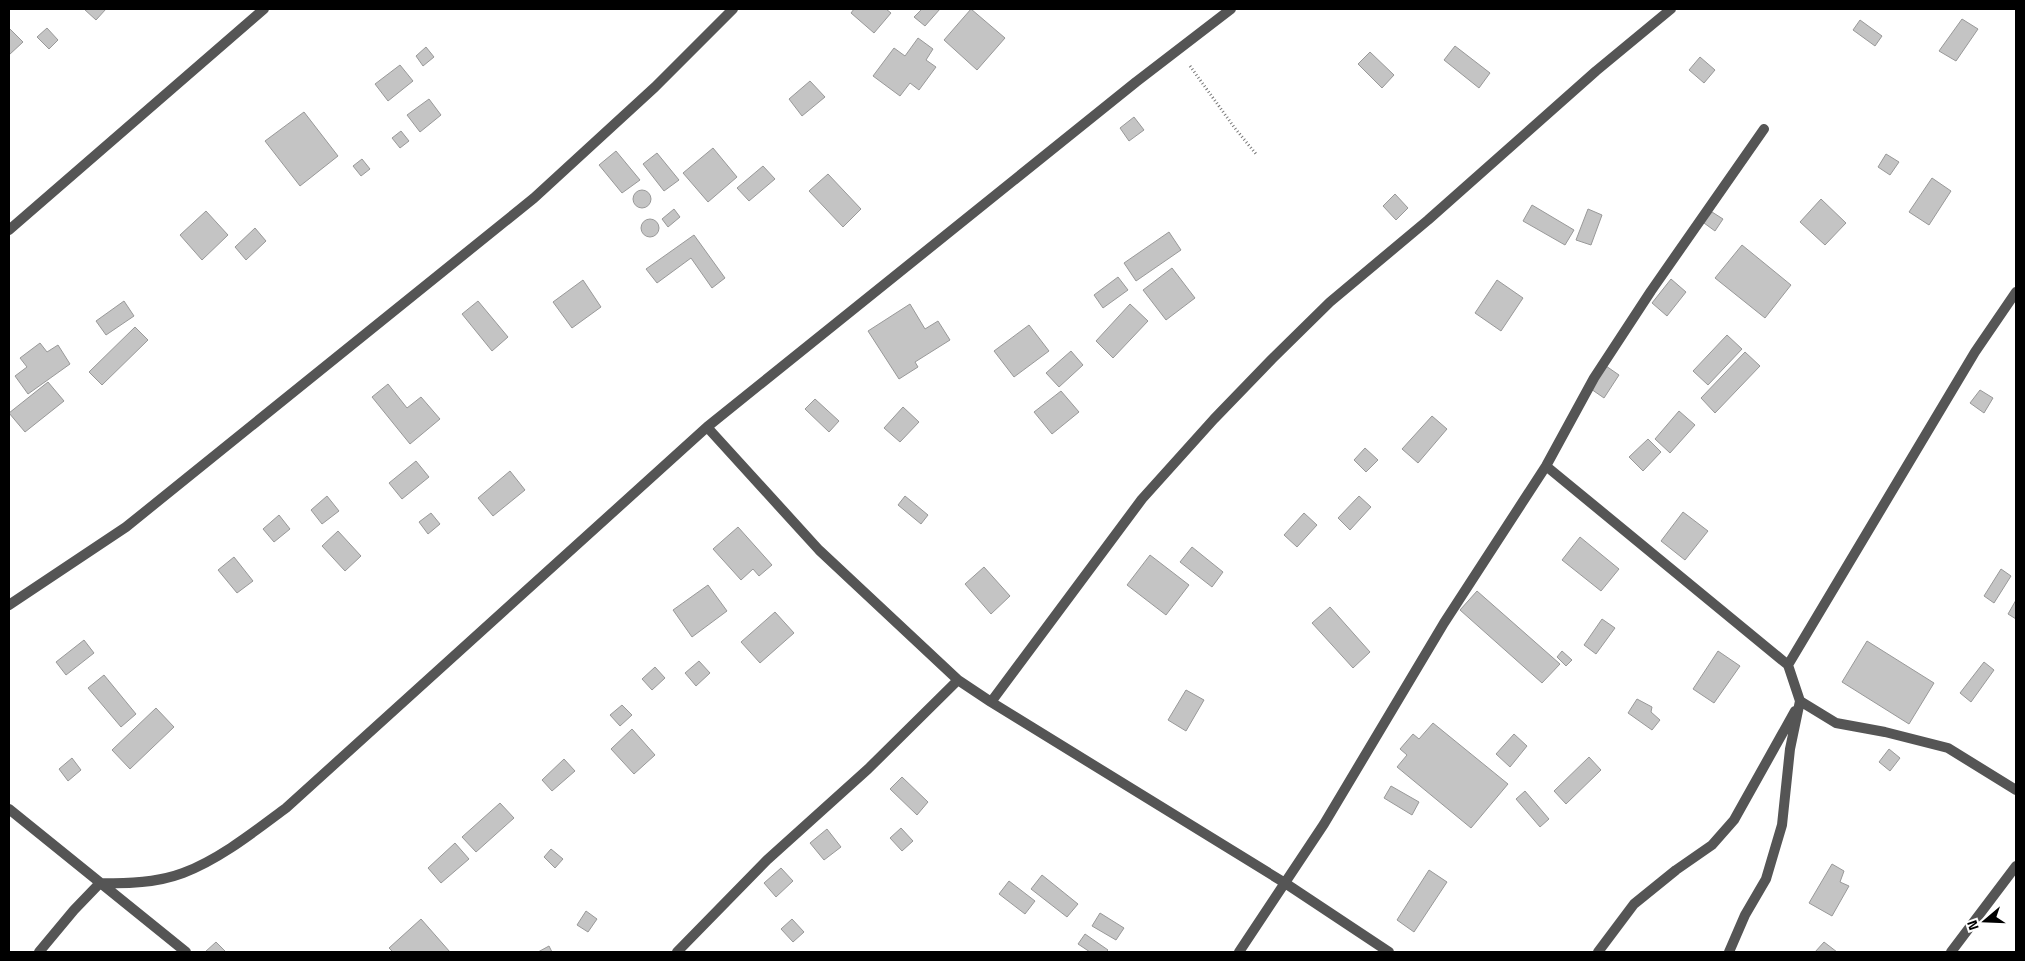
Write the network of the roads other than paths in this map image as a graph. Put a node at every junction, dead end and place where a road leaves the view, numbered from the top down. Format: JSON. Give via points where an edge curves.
{"nodes":[{"id":1,"x":264,"y":9,"type":"edge"},
{"id":2,"x":733,"y":9,"type":"edge"},
{"id":3,"x":1230,"y":9,"type":"edge"},
{"id":4,"x":1671,"y":9,"type":"edge"},
{"id":5,"x":1764,"y":129,"type":"dead end"},
{"id":6,"x":9,"y":230,"type":"edge"},
{"id":7,"x":2016,"y":292,"type":"edge"},
{"id":8,"x":707,"y":427,"type":"junction"},
{"id":9,"x":1546,"y":466,"type":"junction"},
{"id":10,"x":9,"y":605,"type":"edge"},
{"id":11,"x":1788,"y":666,"type":"junction"},
{"id":12,"x":958,"y":680,"type":"junction"},
{"id":13,"x":1800,"y":701,"type":"junction"},
{"id":14,"x":991,"y":702,"type":"junction"},
{"id":15,"x":2016,"y":790,"type":"edge"},
{"id":16,"x":9,"y":809,"type":"edge"},
{"id":17,"x":2016,"y":866,"type":"edge"},
{"id":18,"x":100,"y":883,"type":"junction"},
{"id":19,"x":1285,"y":883,"type":"junction"},
{"id":20,"x":39,"y":952,"type":"edge"},
{"id":21,"x":186,"y":952,"type":"edge"},
{"id":22,"x":677,"y":952,"type":"edge"},
{"id":23,"x":1239,"y":952,"type":"edge"},
{"id":24,"x":1389,"y":952,"type":"edge"},
{"id":25,"x":1598,"y":952,"type":"edge"},
{"id":26,"x":1729,"y":952,"type":"edge"},
{"id":27,"x":1951,"y":952,"type":"edge"}],
"edges":[{"from":1,"to":6,"type":"street"},
{"from":2,"to":10,"type":"street","via":[[655,87],[534,198],[126,527]]},
{"from":3,"to":8,"type":"street"},
{"from":4,"to":14,"type":"street","via":[[1330,302],[1272,359],[1142,499]]},
{"from":5,"to":9,"type":"street","via":[[1594,378]]},
{"from":7,"to":11,"type":"street","via":[[1975,352]]},
{"from":8,"to":12,"type":"street","via":[[819,550]]},
{"from":8,"to":18,"type":"street","via":[[286,808],[229,849],[184,873],[152,881]]},
{"from":9,"to":11,"type":"street"},
{"from":9,"to":19,"type":"street","via":[[1444,623],[1365,757]]},
{"from":11,"to":13,"type":"street"},
{"from":12,"to":14,"type":"street"},
{"from":12,"to":22,"type":"street","via":[[868,769],[767,860]]},
{"from":13,"to":15,"type":"street","via":[[1836,723],[1948,748]]},
{"from":13,"to":25,"type":"street","via":[[1734,820],[1712,845],[1634,904]]},
{"from":13,"to":26,"type":"street","via":[[1790,749],[1782,825],[1766,879]]},
{"from":14,"to":19,"type":"street"},
{"from":16,"to":18,"type":"street"},
{"from":17,"to":27,"type":"street"},
{"from":18,"to":20,"type":"street"},
{"from":18,"to":21,"type":"street"},
{"from":19,"to":23,"type":"street"},
{"from":19,"to":24,"type":"street"}]}
